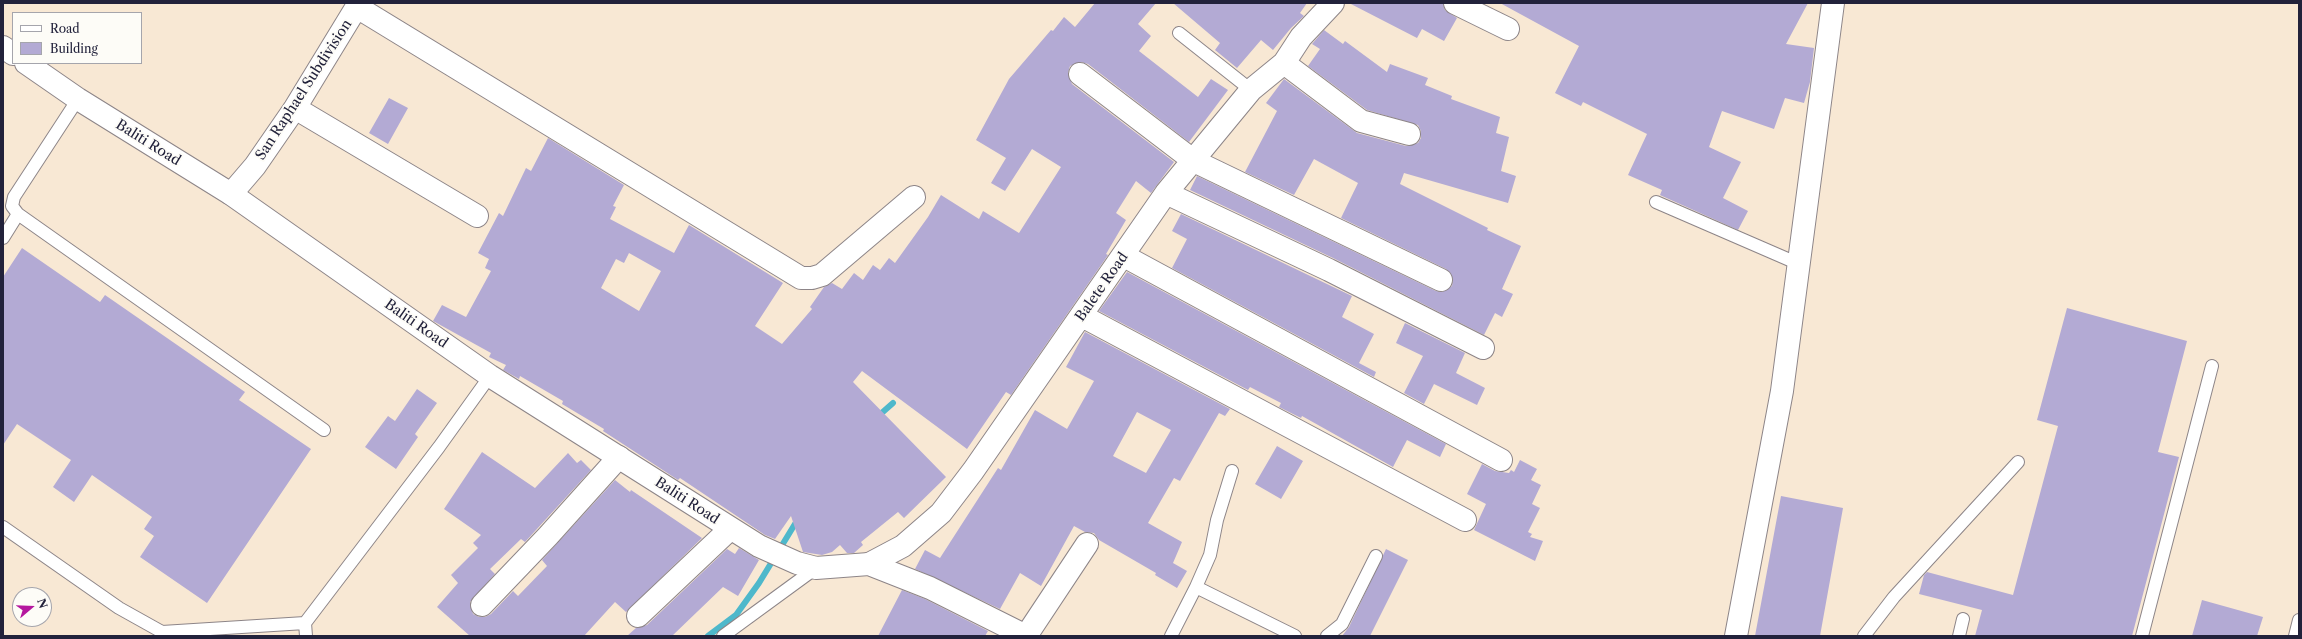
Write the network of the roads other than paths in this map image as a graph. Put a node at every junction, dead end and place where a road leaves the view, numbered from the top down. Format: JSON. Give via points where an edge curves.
{"nodes":[{"id":1,"x":1332,"y":3,"type":"edge"},
{"id":2,"x":1455,"y":3,"type":"edge"},
{"id":3,"x":1833,"y":3,"type":"edge"},
{"id":4,"x":358,"y":5,"type":"edge"},
{"id":5,"x":1508,"y":29,"type":"dead end"},
{"id":6,"x":1179,"y":33,"type":"dead end"},
{"id":7,"x":3,"y":47,"type":"edge"},
{"id":8,"x":12,"y":53,"type":"edge"},
{"id":9,"x":1284,"y":63,"type":"junction"},
{"id":10,"x":27,"y":64,"type":"edge"},
{"id":11,"x":1080,"y":74,"type":"dead end"},
{"id":12,"x":1251,"y":90,"type":"junction"},
{"id":13,"x":78,"y":99,"type":"junction"},
{"id":14,"x":296,"y":108,"type":"junction"},
{"id":15,"x":1409,"y":134,"type":"dead end"},
{"id":16,"x":1194,"y":161,"type":"junction"},
{"id":17,"x":1166,"y":193,"type":"junction"},
{"id":18,"x":230,"y":194,"type":"junction"},
{"id":19,"x":914,"y":197,"type":"dead end"},
{"id":20,"x":1656,"y":202,"type":"dead end"},
{"id":21,"x":18,"y":214,"type":"junction"},
{"id":22,"x":477,"y":216,"type":"dead end"},
{"id":23,"x":3,"y":238,"type":"edge"},
{"id":24,"x":1124,"y":256,"type":"junction"},
{"id":25,"x":1799,"y":264,"type":"junction"},
{"id":26,"x":1441,"y":280,"type":"dead end"},
{"id":27,"x":1082,"y":316,"type":"junction"},
{"id":28,"x":1483,"y":348,"type":"dead end"},
{"id":29,"x":2212,"y":366,"type":"dead end"},
{"id":30,"x":490,"y":376,"type":"junction"},
{"id":31,"x":324,"y":430,"type":"dead end"},
{"id":32,"x":619,"y":457,"type":"junction"},
{"id":33,"x":1502,"y":460,"type":"dead end"},
{"id":34,"x":2018,"y":462,"type":"dead end"},
{"id":35,"x":1232,"y":471,"type":"dead end"},
{"id":36,"x":1465,"y":520,"type":"dead end"},
{"id":37,"x":3,"y":527,"type":"edge"},
{"id":38,"x":730,"y":529,"type":"junction"},
{"id":39,"x":1086,"y":544,"type":"dead end"},
{"id":40,"x":1376,"y":556,"type":"dead end"},
{"id":41,"x":869,"y":564,"type":"junction"},
{"id":42,"x":806,"y":565,"type":"junction"},
{"id":43,"x":1196,"y":587,"type":"junction"},
{"id":44,"x":482,"y":605,"type":"dead end"},
{"id":45,"x":638,"y":616,"type":"dead end"},
{"id":46,"x":1963,"y":619,"type":"dead end"},
{"id":47,"x":2299,"y":620,"type":"edge"},
{"id":48,"x":305,"y":623,"type":"junction"},
{"id":49,"x":306,"y":636,"type":"edge"},
{"id":50,"x":723,"y":636,"type":"edge"},
{"id":51,"x":1026,"y":636,"type":"edge"},
{"id":52,"x":1171,"y":636,"type":"edge"},
{"id":53,"x":1295,"y":636,"type":"edge"},
{"id":54,"x":1327,"y":636,"type":"edge"},
{"id":55,"x":1736,"y":636,"type":"edge"},
{"id":56,"x":1864,"y":636,"type":"edge"},
{"id":57,"x":1959,"y":636,"type":"edge"},
{"id":58,"x":2142,"y":636,"type":"edge"},
{"id":59,"x":2295,"y":636,"type":"edge"}],
"edges":[{"from":1,"to":9,"type":"street","name":"Balete Road","via":[[1302,37]]},
{"from":2,"to":5,"type":"street"},
{"from":3,"to":25,"type":"street"},
{"from":4,"to":14,"type":"street","name":"San Raphael Subdivision"},
{"from":4,"to":19,"type":"street","via":[[801,278],[822,275]]},
{"from":6,"to":12,"type":"lane"},
{"from":7,"to":8,"type":"street"},
{"from":9,"to":12,"type":"street","name":"Balete Road"},
{"from":9,"to":15,"type":"street","via":[[1361,121]]},
{"from":10,"to":13,"type":"street","name":"Baliti Road"},
{"from":11,"to":16,"type":"street"},
{"from":12,"to":16,"type":"street","name":"Balete Road"},
{"from":13,"to":18,"type":"street","name":"Baliti Road"},
{"from":13,"to":21,"type":"lane","via":[[14,197],[12,206]]},
{"from":14,"to":18,"type":"street","name":"San Raphael Subdivision","via":[[255,166]]},
{"from":14,"to":22,"type":"street"},
{"from":16,"to":17,"type":"street","name":"Balete Road"},
{"from":16,"to":26,"type":"street"},
{"from":17,"to":24,"type":"street","name":"Balete Road"},
{"from":17,"to":28,"type":"street","via":[[1329,270]]},
{"from":18,"to":30,"type":"street","name":"Baliti Road"},
{"from":20,"to":25,"type":"lane"},
{"from":21,"to":23,"type":"lane"},
{"from":21,"to":31,"type":"lane"},
{"from":24,"to":27,"type":"street","name":"Balete Road"},
{"from":24,"to":33,"type":"street"},
{"from":25,"to":55,"type":"street","via":[[1782,391]]},
{"from":27,"to":36,"type":"street"},
{"from":27,"to":41,"type":"street","name":"Balete Road","via":[[940,514],[903,546]]},
{"from":29,"to":58,"type":"lane"},
{"from":30,"to":32,"type":"street","name":"Baliti Road"},
{"from":30,"to":48,"type":"lane"},
{"from":32,"to":38,"type":"street","name":"Baliti Road"},
{"from":32,"to":44,"type":"street"},
{"from":34,"to":56,"type":"lane","via":[[1894,597]]},
{"from":35,"to":43,"type":"lane","via":[[1217,520],[1210,555]]},
{"from":37,"to":48,"type":"lane","via":[[119,608],[162,632]]},
{"from":38,"to":42,"type":"street","name":"Baliti Road","via":[[759,546]]},
{"from":38,"to":45,"type":"street"},
{"from":39,"to":51,"type":"street"},
{"from":40,"to":54,"type":"lane","via":[[1342,624]]},
{"from":41,"to":42,"type":"street"},
{"from":41,"to":51,"type":"street","via":[[930,588]]},
{"from":42,"to":50,"type":"lane"},
{"from":43,"to":52,"type":"lane"},
{"from":43,"to":53,"type":"lane"},
{"from":46,"to":57,"type":"lane"},
{"from":47,"to":59,"type":"lane"},
{"from":48,"to":49,"type":"lane"}]}
